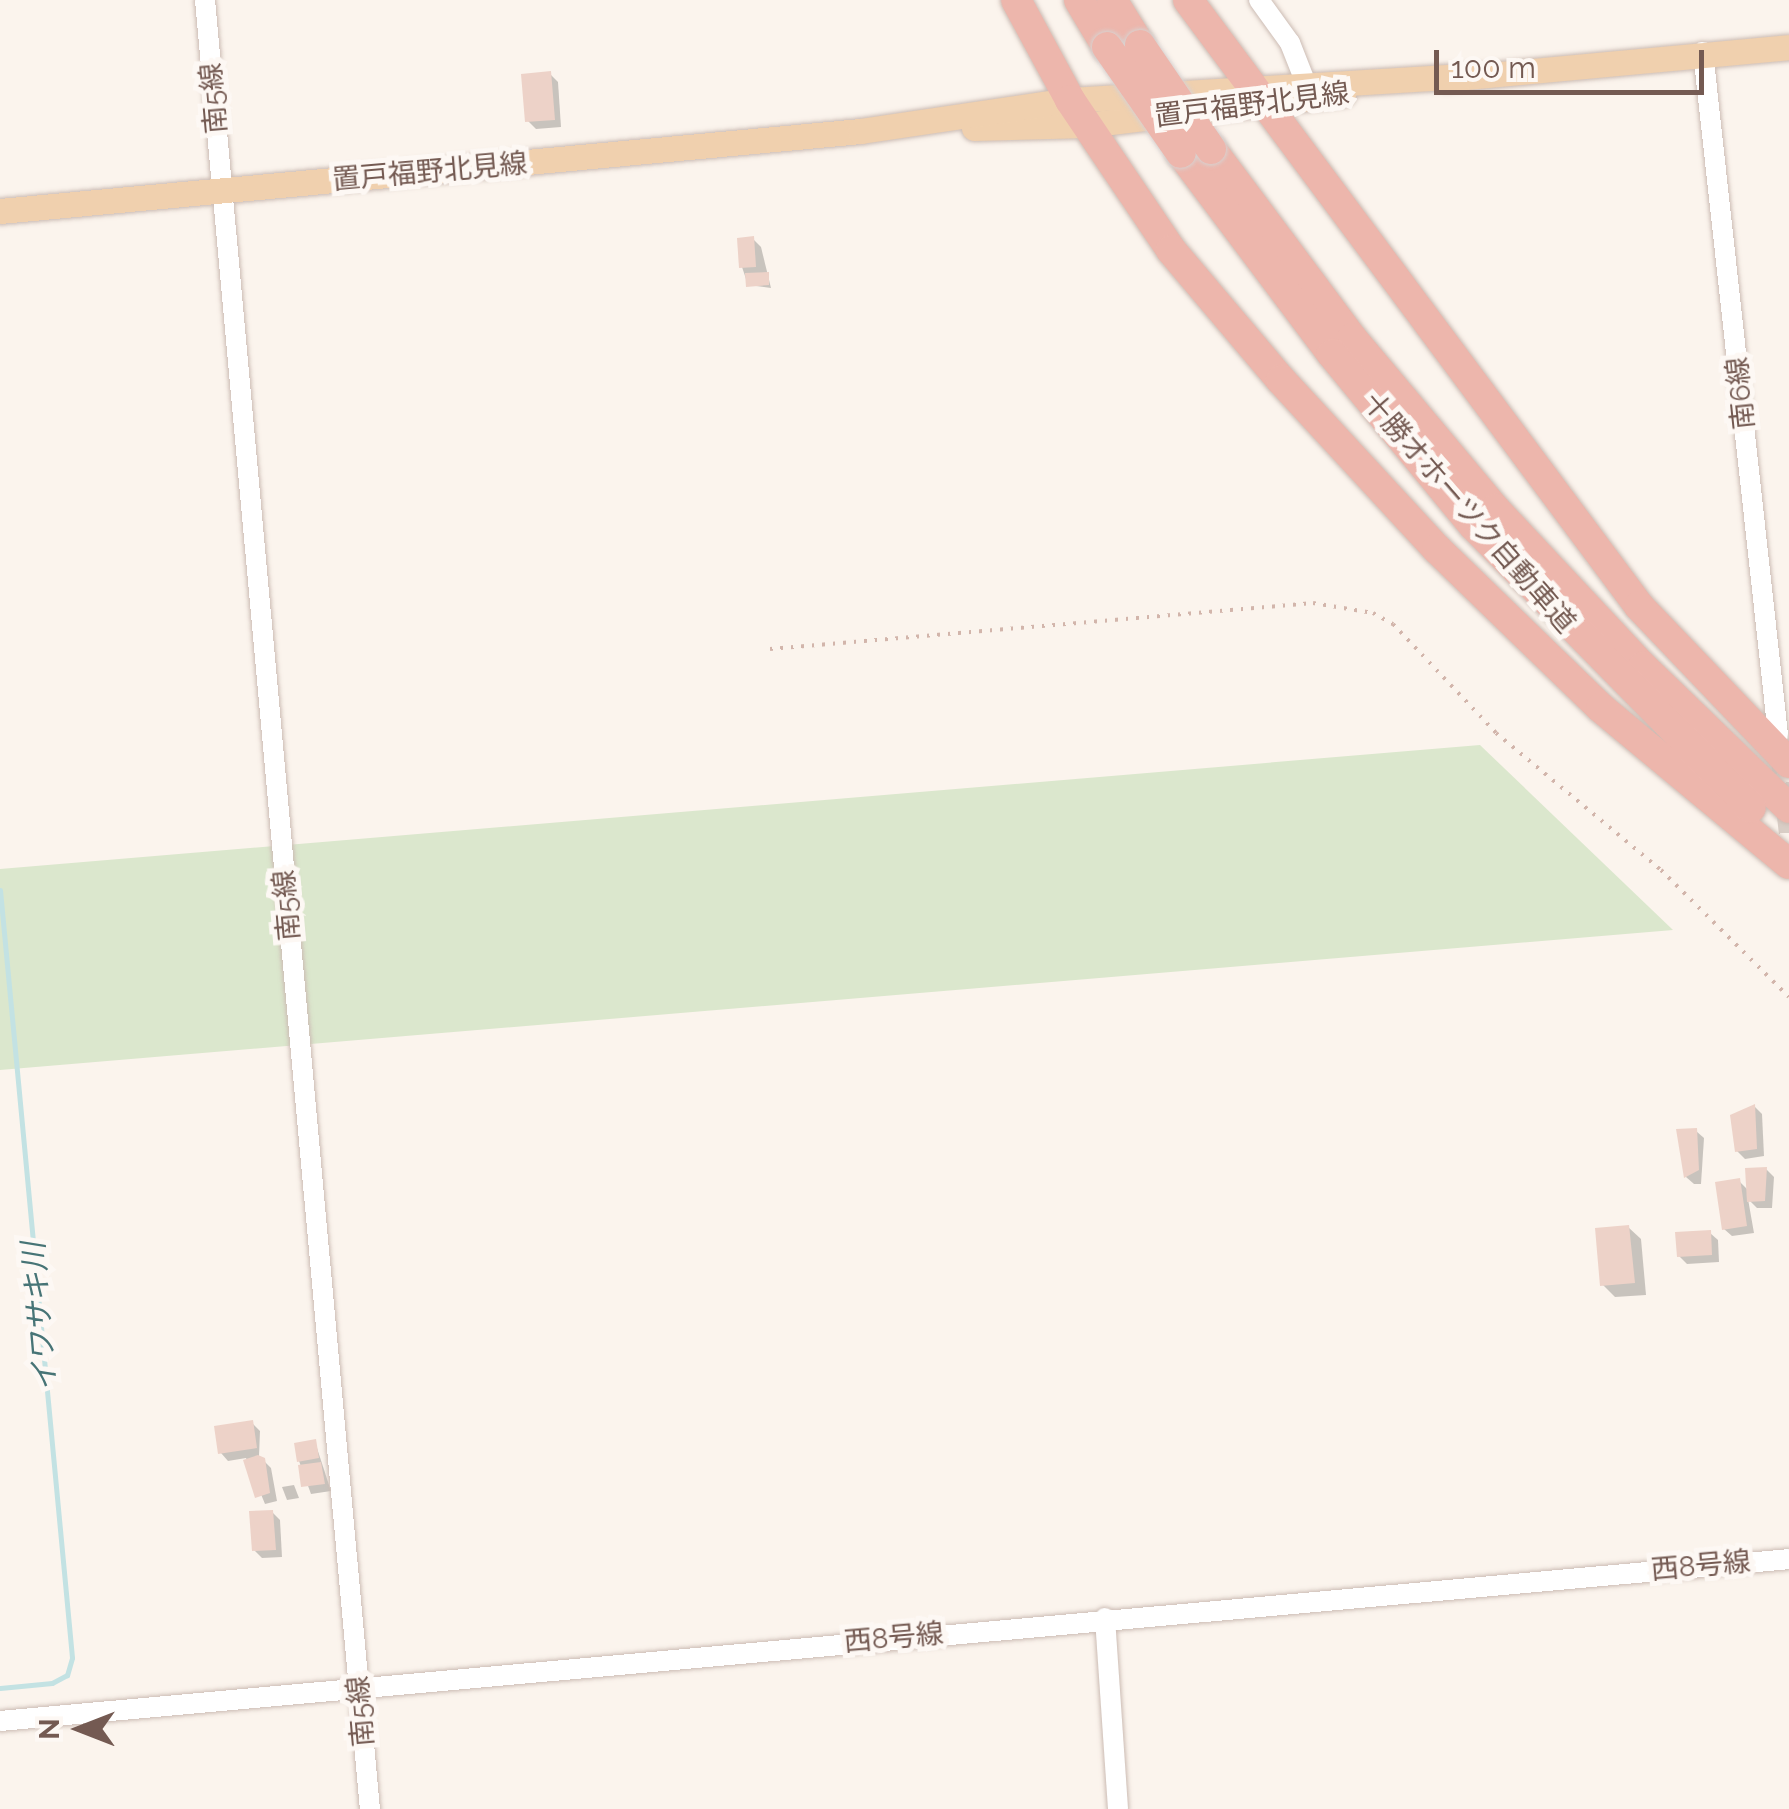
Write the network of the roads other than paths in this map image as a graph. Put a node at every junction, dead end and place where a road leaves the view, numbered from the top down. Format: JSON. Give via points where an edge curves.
{"nodes":[{"id":1,"x":205,"y":0,"type":"edge"},
{"id":2,"x":1016,"y":0,"type":"edge"},
{"id":3,"x":1079,"y":0,"type":"edge"},
{"id":4,"x":1112,"y":0,"type":"edge"},
{"id":5,"x":1188,"y":0,"type":"edge"},
{"id":6,"x":1258,"y":0,"type":"edge"},
{"id":7,"x":1789,"y":47,"type":"edge"},
{"id":8,"x":1703,"y":52,"type":"junction"},
{"id":9,"x":1463,"y":76,"type":"junction"},
{"id":10,"x":1305,"y":81,"type":"junction"},
{"id":11,"x":1254,"y":95,"type":"junction"},
{"id":12,"x":1078,"y":112,"type":"junction"},
{"id":13,"x":1196,"y":151,"type":"junction"},
{"id":14,"x":222,"y":191,"type":"junction"},
{"id":15,"x":0,"y":211,"type":"edge"},
{"id":16,"x":1778,"y":734,"type":"dead end"},
{"id":17,"x":1789,"y":763,"type":"edge"},
{"id":18,"x":1789,"y":808,"type":"edge"},
{"id":19,"x":1789,"y":845,"type":"edge"},
{"id":20,"x":1789,"y":864,"type":"edge"},
{"id":21,"x":1789,"y":1558,"type":"edge"},
{"id":22,"x":1105,"y":1618,"type":"junction"},
{"id":23,"x":359,"y":1688,"type":"junction"},
{"id":24,"x":0,"y":1721,"type":"edge"},
{"id":25,"x":370,"y":1809,"type":"edge"},
{"id":26,"x":1118,"y":1809,"type":"edge"}],
"edges":[{"from":1,"to":14,"type":"street","name":"南5線"},
{"from":2,"to":12,"type":"highway"},
{"from":3,"to":13,"type":"highway","bridge":true,"via":[[1107,47]]},
{"from":4,"to":13,"type":"highway","bridge":true},
{"from":5,"to":11,"type":"highway"},
{"from":6,"to":10,"type":"street","via":[[1290,44]]},
{"from":7,"to":8,"type":"main road","name":"置戸福野北見線"},
{"from":8,"to":9,"type":"main road","name":"置戸福野北見線"},
{"from":8,"to":16,"type":"street","name":"南6線"},
{"from":9,"to":10,"type":"main road","name":"置戸福野北見線"},
{"from":9,"to":11,"type":"main road","name":"置戸福野北見線"},
{"from":10,"to":11,"type":"main road","name":"置戸福野北見線"},
{"from":11,"to":12,"type":"main road","name":"置戸福野北見線"},
{"from":11,"to":17,"type":"highway","via":[[1639,606]]},
{"from":12,"to":14,"type":"main road","name":"置戸福野北見線"},
{"from":12,"to":20,"type":"highway","via":[[1171,250],[1437,550],[1601,708]]},
{"from":13,"to":18,"type":"highway","name":"十勝オホーツク自動車道","via":[[1495,509],[1643,667]]},
{"from":13,"to":19,"type":"highway","name":"十勝オホーツク自動車道","via":[[1332,354],[1474,526],[1624,687]]},
{"from":14,"to":15,"type":"main road","name":"置戸福野北見線"},
{"from":14,"to":23,"type":"street","name":"南5線"},
{"from":21,"to":22,"type":"street","name":"西8号線"},
{"from":22,"to":23,"type":"street","name":"西8号線"},
{"from":22,"to":26,"type":"street"},
{"from":23,"to":24,"type":"street","name":"西8号線"},
{"from":23,"to":25,"type":"street","name":"南5線"}]}
